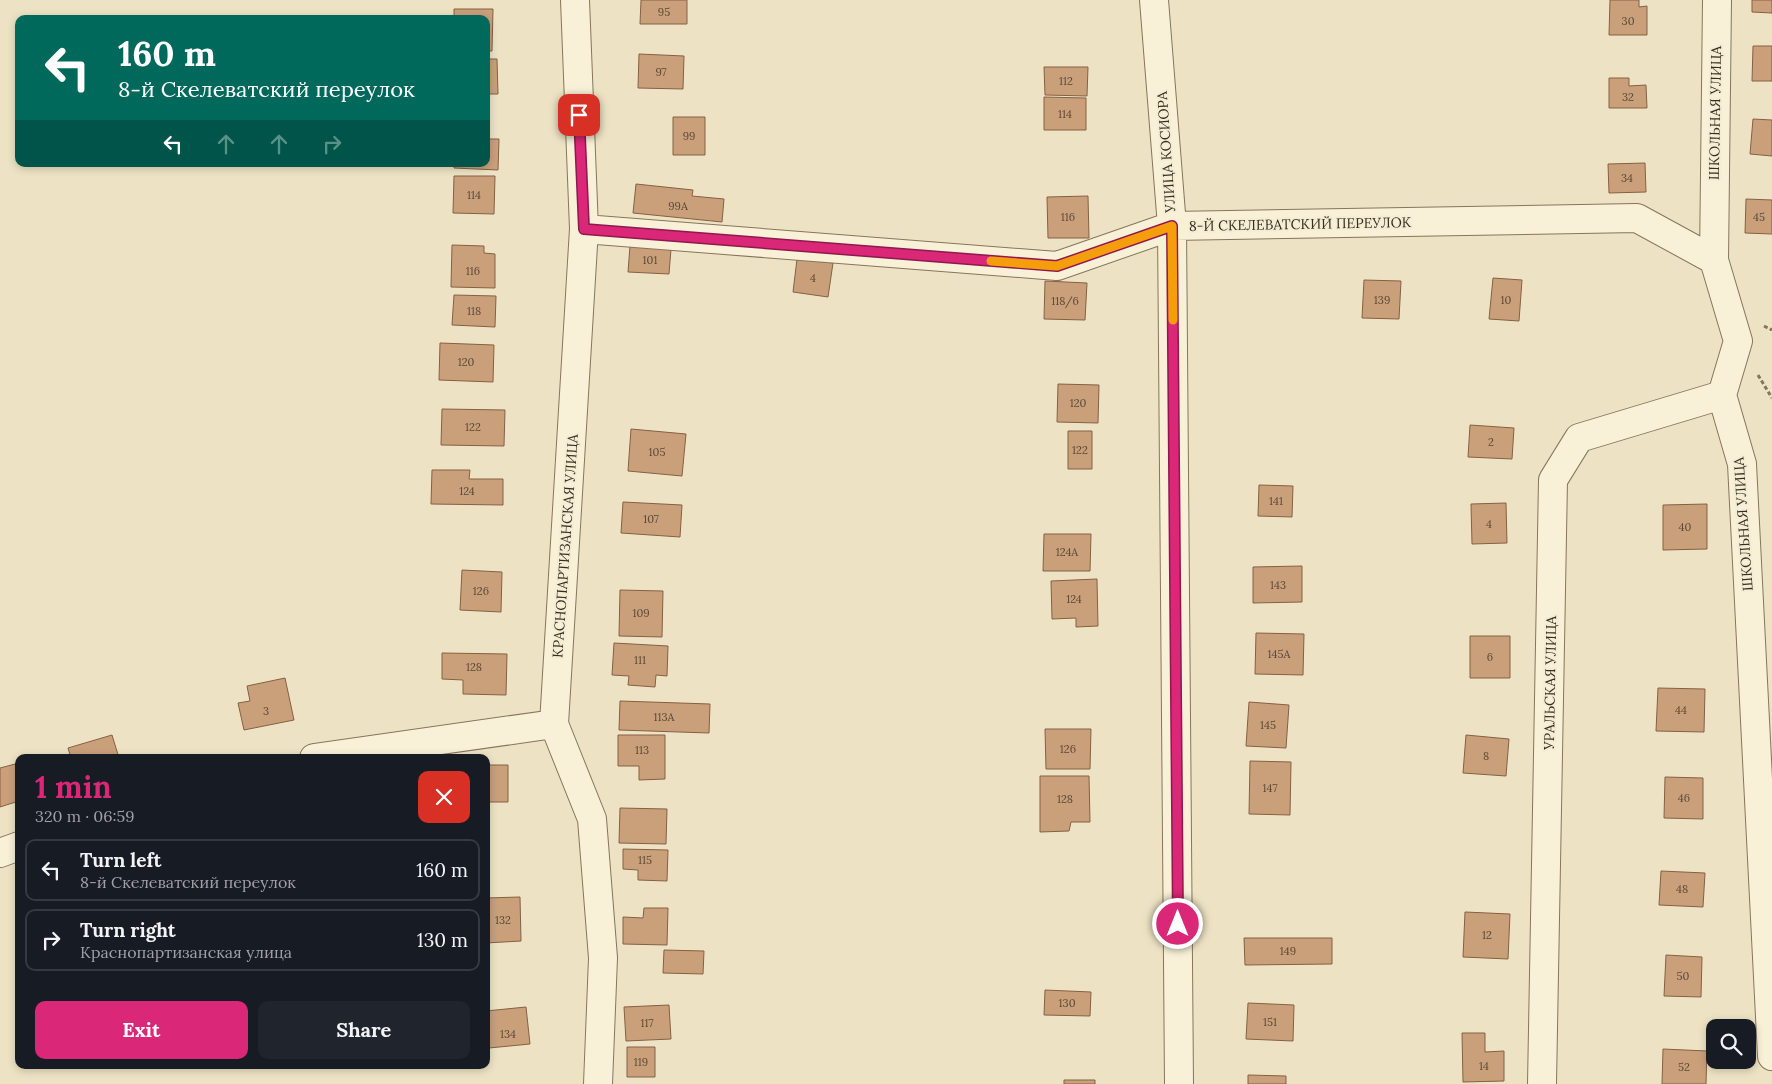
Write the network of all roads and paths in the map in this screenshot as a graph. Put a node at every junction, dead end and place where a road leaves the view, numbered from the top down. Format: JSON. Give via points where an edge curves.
{"nodes":[{"id":1,"x":574,"y":0,"type":"edge"},
{"id":2,"x":1154,"y":0,"type":"edge"},
{"id":3,"x":1716,"y":0,"type":"edge"},
{"id":4,"x":1172,"y":226,"type":"junction"},
{"id":5,"x":584,"y":229,"type":"junction"},
{"id":6,"x":1714,"y":260,"type":"junction"},
{"id":7,"x":1722,"y":395,"type":"junction"},
{"id":8,"x":554,"y":724,"type":"junction"},
{"id":9,"x":342,"y":754,"type":"edge"},
{"id":10,"x":15,"y":847,"type":"edge"},
{"id":11,"x":0,"y":853,"type":"edge"},
{"id":12,"x":1772,"y":1056,"type":"edge"},
{"id":13,"x":598,"y":1084,"type":"edge"},
{"id":14,"x":1179,"y":1084,"type":"edge"},
{"id":15,"x":1542,"y":1084,"type":"edge"}],
"edges":[{"from":1,"to":5,"type":"street","name":"КРАСНОПАРТИЗАНСКАЯ УЛИЦА"},
{"from":2,"to":4,"type":"street","name":"УЛИЦА КОСИОРА"},
{"from":3,"to":6,"type":"street","name":"ШКОЛЬНАЯ УЛИЦА"},
{"from":4,"to":5,"type":"street","name":"8-Й СКЕЛЕВАТСКИЙ ПЕРЕУЛОК","via":[[1057,266]]},
{"from":4,"to":6,"type":"street","name":"8-Й СКЕЛЕВАТСКИЙ ПЕРЕУЛОК","via":[[1636,218]]},
{"from":4,"to":14,"type":"street","name":"УЛИЦА КОСИОРА"},
{"from":5,"to":8,"type":"street","name":"КРАСНОПАРТИЗАНСКАЯ УЛИЦА"},
{"from":6,"to":7,"type":"street","name":"ШКОЛЬНАЯ УЛИЦА","via":[[1738,341]]},
{"from":7,"to":12,"type":"street","name":"ШКОЛЬНАЯ УЛИЦА","via":[[1742,464]]},
{"from":7,"to":15,"type":"street","name":"УРАЛЬСКАЯ УЛИЦА","via":[[1579,438],[1553,480]]},
{"from":8,"to":9,"type":"street"},
{"from":8,"to":13,"type":"street","name":"КРАСНОПАРТИЗАНСКАЯ УЛИЦА","via":[[592,819],[603,958]]},
{"from":10,"to":11,"type":"street"}]}
